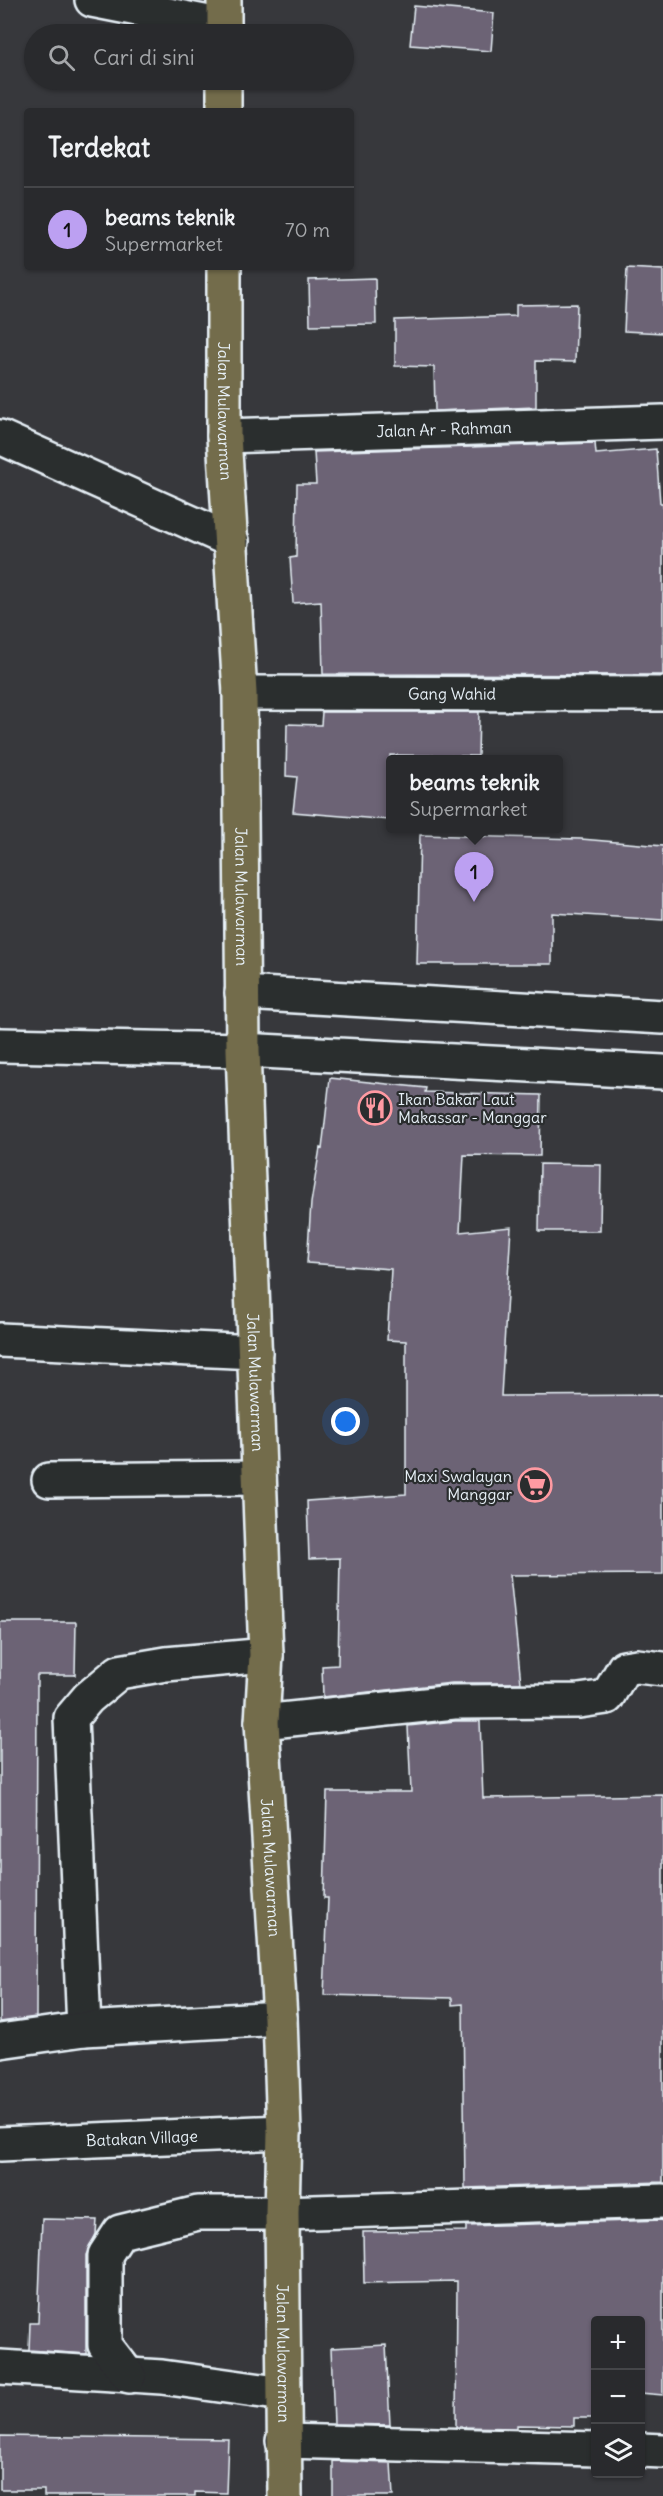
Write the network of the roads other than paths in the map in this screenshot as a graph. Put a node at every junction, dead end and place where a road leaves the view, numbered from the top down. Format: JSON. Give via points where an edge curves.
{"nodes":[{"id":1,"x":92,"y":0,"type":"edge"},
{"id":2,"x":224,"y":20,"type":"edge"},
{"id":3,"x":224,"y":90,"type":"edge"},
{"id":4,"x":224,"y":108,"type":"edge"},
{"id":5,"x":224,"y":270,"type":"edge"},
{"id":6,"x":663,"y":422,"type":"edge"},
{"id":7,"x":224,"y":436,"type":"junction"},
{"id":8,"x":0,"y":437,"type":"edge"},
{"id":9,"x":232,"y":541,"type":"junction"},
{"id":10,"x":240,"y":693,"type":"junction"},
{"id":11,"x":663,"y":694,"type":"edge"},
{"id":12,"x":242,"y":993,"type":"junction"},
{"id":13,"x":663,"y":1017,"type":"edge"},
{"id":14,"x":0,"y":1045,"type":"edge"},
{"id":15,"x":243,"y":1050,"type":"junction"},
{"id":16,"x":663,"y":1072,"type":"edge"},
{"id":17,"x":0,"y":1340,"type":"edge"},
{"id":18,"x":255,"y":1353,"type":"junction"},
{"id":19,"x":260,"y":1478,"type":"junction"},
{"id":20,"x":49,"y":1480,"type":"dead end"},
{"id":21,"x":266,"y":1655,"type":"junction"},
{"id":22,"x":663,"y":1669,"type":"edge"},
{"id":23,"x":262,"y":1722,"type":"junction"},
{"id":24,"x":280,"y":2018,"type":"junction"},
{"id":25,"x":84,"y":2029,"type":"junction"},
{"id":26,"x":0,"y":2041,"type":"edge"},
{"id":27,"x":284,"y":2132,"type":"junction"},
{"id":28,"x":0,"y":2144,"type":"edge"},
{"id":29,"x":663,"y":2201,"type":"edge"},
{"id":30,"x":282,"y":2213,"type":"junction"},
{"id":31,"x":0,"y":2367,"type":"edge"},
{"id":32,"x":129,"y":2376,"type":"junction"},
{"id":33,"x":284,"y":2394,"type":"junction"},
{"id":34,"x":283,"y":2441,"type":"junction"},
{"id":35,"x":591,"y":2449,"type":"edge"},
{"id":36,"x":645,"y":2450,"type":"edge"},
{"id":37,"x":663,"y":2451,"type":"edge"},
{"id":38,"x":285,"y":2496,"type":"edge"}],
"edges":[{"from":1,"to":2,"type":"street"},
{"from":3,"to":4,"type":"main road"},
{"from":5,"to":7,"type":"main road","name":"Jalan Mulawarman"},
{"from":6,"to":7,"type":"street","name":"Jalan Ar - Rahman"},
{"from":7,"to":9,"type":"main road","name":"Jalan Mulawarman"},
{"from":8,"to":9,"type":"street"},
{"from":9,"to":10,"type":"main road","name":"Jalan Mulawarman"},
{"from":10,"to":11,"type":"street","name":"Gang Wahid"},
{"from":10,"to":12,"type":"main road","name":"Jalan Mulawarman"},
{"from":12,"to":13,"type":"street"},
{"from":12,"to":15,"type":"main road","name":"Jalan Mulawarman"},
{"from":14,"to":15,"type":"street"},
{"from":15,"to":16,"type":"street"},
{"from":15,"to":18,"type":"main road","name":"Jalan Mulawarman"},
{"from":17,"to":18,"type":"street"},
{"from":18,"to":19,"type":"main road","name":"Jalan Mulawarman"},
{"from":19,"to":20,"type":"street"},
{"from":19,"to":21,"type":"main road","name":"Jalan Mulawarman"},
{"from":21,"to":23,"type":"main road","name":"Jalan Mulawarman"},
{"from":21,"to":25,"type":"street","via":[[119,1672],[71,1718]]},
{"from":22,"to":23,"type":"street","via":[[624,1668],[607,1697],[579,1701],[454,1702]]},
{"from":23,"to":24,"type":"main road","name":"Jalan Mulawarman"},
{"from":24,"to":25,"type":"street"},
{"from":24,"to":27,"type":"main road","name":"Jalan Mulawarman"},
{"from":25,"to":26,"type":"street"},
{"from":27,"to":28,"type":"street","name":"Batakan Village"},
{"from":27,"to":30,"type":"main road","name":"Jalan Mulawarman"},
{"from":29,"to":30,"type":"street"},
{"from":30,"to":32,"type":"street","via":[[198,2213],[120,2232],[105,2255],[105,2345]]},
{"from":30,"to":33,"type":"main road","name":"Jalan Mulawarman"},
{"from":31,"to":32,"type":"street"},
{"from":32,"to":33,"type":"street"},
{"from":33,"to":34,"type":"main road","name":"Jalan Mulawarman"},
{"from":34,"to":35,"type":"street"},
{"from":34,"to":38,"type":"main road","name":"Jalan Mulawarman"},
{"from":36,"to":37,"type":"street"}]}
